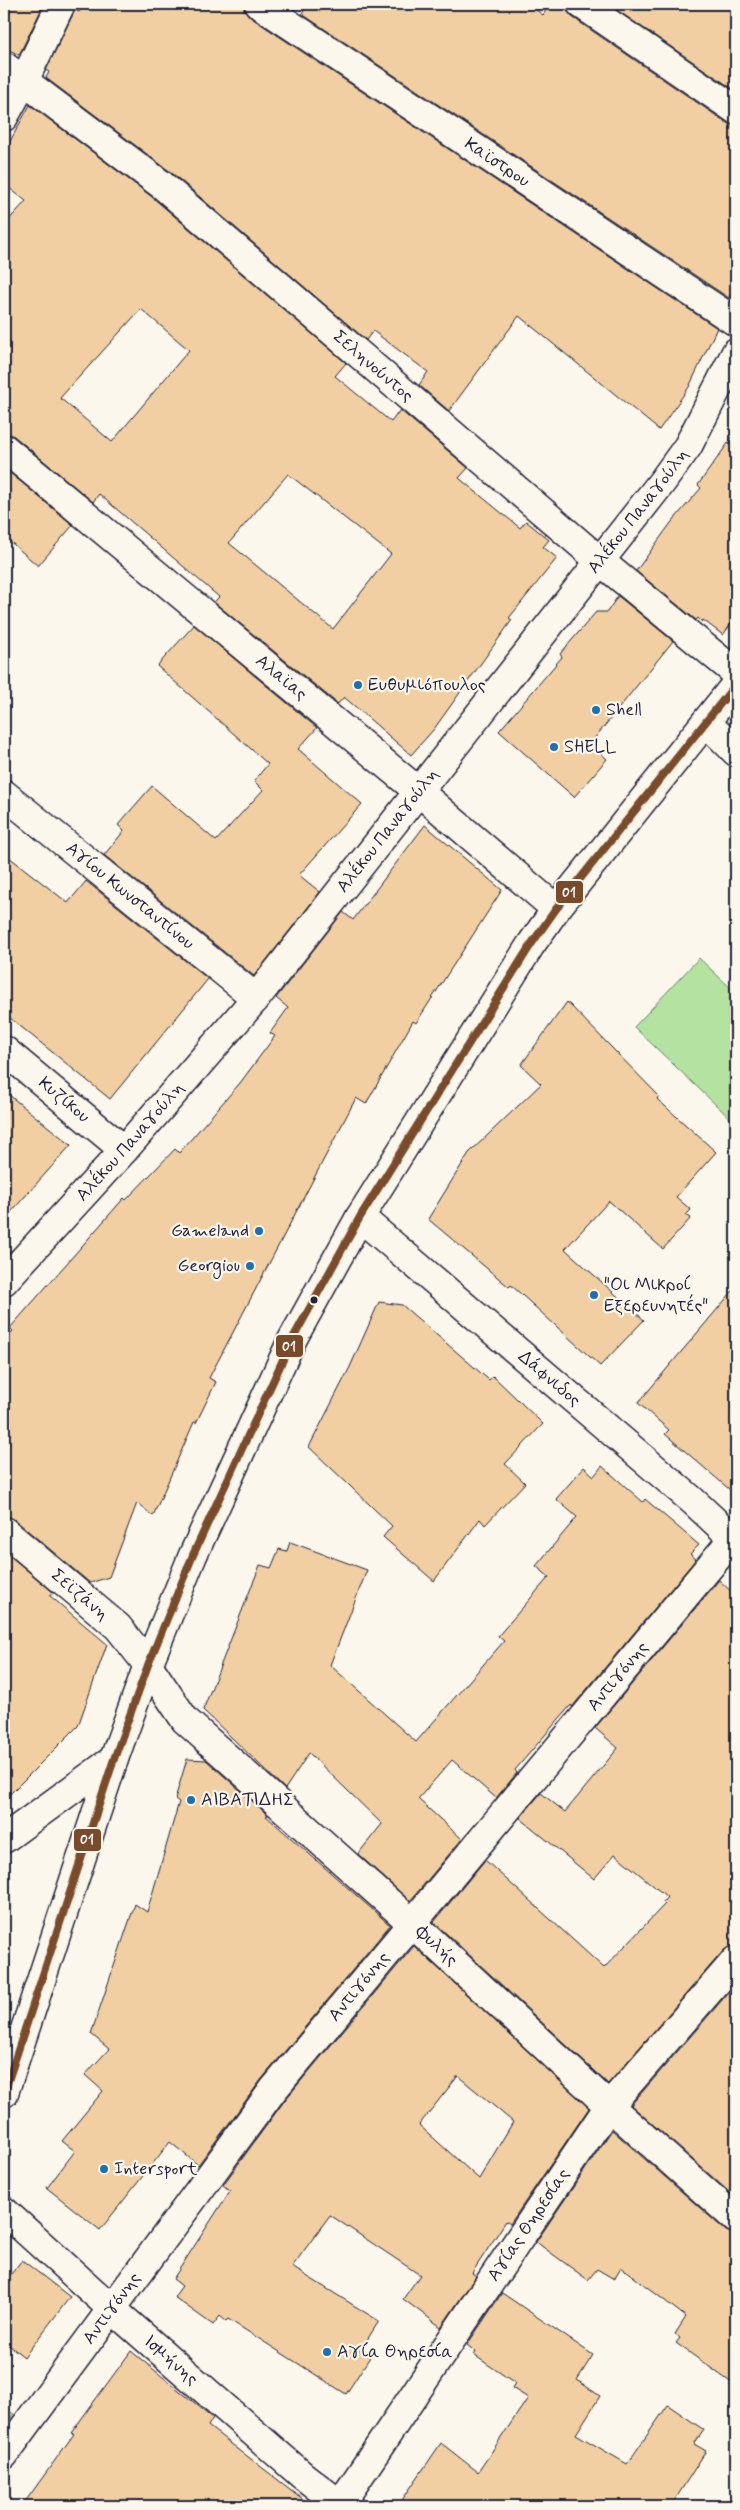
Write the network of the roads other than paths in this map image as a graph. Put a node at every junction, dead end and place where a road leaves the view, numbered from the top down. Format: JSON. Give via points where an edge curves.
{"nodes":[{"id":1,"x":61,"y":4,"type":"edge"},
{"id":2,"x":259,"y":4,"type":"edge"},
{"id":3,"x":581,"y":4,"type":"edge"},
{"id":4,"x":14,"y":73,"type":"edge"},
{"id":5,"x":736,"y":110,"type":"edge"},
{"id":6,"x":4,"y":117,"type":"edge"},
{"id":7,"x":736,"y":322,"type":"edge"},
{"id":8,"x":736,"y":352,"type":"edge"},
{"id":9,"x":4,"y":448,"type":"edge"},
{"id":10,"x":600,"y":561,"type":"junction"},
{"id":11,"x":736,"y":673,"type":"edge"},
{"id":12,"x":736,"y":684,"type":"edge"},
{"id":13,"x":706,"y":722,"type":"junction"},
{"id":14,"x":736,"y":752,"type":"edge"},
{"id":15,"x":418,"y":791,"type":"junction"},
{"id":16,"x":4,"y":794,"type":"edge"},
{"id":17,"x":556,"y":909,"type":"junction"},
{"id":18,"x":256,"y":998,"type":"junction"},
{"id":19,"x":4,"y":1050,"type":"edge"},
{"id":20,"x":124,"y":1150,"type":"junction"},
{"id":21,"x":360,"y":1217,"type":"junction"},
{"id":22,"x":4,"y":1281,"type":"edge"},
{"id":23,"x":4,"y":1531,"type":"edge"},
{"id":24,"x":735,"y":1538,"type":"edge"},
{"id":25,"x":148,"y":1665,"type":"junction"},
{"id":26,"x":114,"y":1759,"type":"junction"},
{"id":27,"x":4,"y":1839,"type":"edge"},
{"id":28,"x":414,"y":1924,"type":"junction"},
{"id":29,"x":736,"y":1960,"type":"edge"},
{"id":30,"x":4,"y":2093,"type":"edge"},
{"id":31,"x":609,"y":2106,"type":"junction"},
{"id":32,"x":4,"y":2211,"type":"edge"},
{"id":33,"x":736,"y":2219,"type":"edge"},
{"id":34,"x":111,"y":2308,"type":"junction"},
{"id":35,"x":4,"y":2455,"type":"edge"},
{"id":36,"x":340,"y":2506,"type":"edge"}],
"edges":[{"from":1,"to":4,"type":"street"},
{"from":2,"to":7,"type":"street","name":"Καϊστρου"},
{"from":3,"to":5,"type":"street"},
{"from":4,"to":6,"type":"street"},
{"from":4,"to":10,"type":"street","name":"Σεληνούντος","via":[[162,185]]},
{"from":8,"to":10,"type":"street","name":"Αλέκου Παναγούλη","via":[[688,446]]},
{"from":9,"to":15,"type":"street","name":"Αλαϊας"},
{"from":10,"to":11,"type":"street","name":"Σεληνούντος"},
{"from":10,"to":15,"type":"street","name":"Αλέκου Παναγούλη"},
{"from":12,"to":13,"type":"street"},
{"from":13,"to":14,"type":"street"},
{"from":13,"to":17,"type":"street"},
{"from":15,"to":17,"type":"street","name":"Αλαϊας"},
{"from":15,"to":18,"type":"street","name":"Αλέκου Παναγούλη"},
{"from":16,"to":18,"type":"street","name":"Αγίου Κωνσταντίνου"},
{"from":17,"to":21,"type":"street"},
{"from":18,"to":20,"type":"street","name":"Αλέκου Παναγούλη"},
{"from":19,"to":20,"type":"street","name":"Κυζίκου"},
{"from":20,"to":22,"type":"street","name":"Αλέκου Παναγούλη"},
{"from":21,"to":24,"type":"street","name":"Δάφνιδος"},
{"from":21,"to":25,"type":"street","via":[[292,1340],[193,1555]]},
{"from":23,"to":25,"type":"street","name":"Σεϊζάνη","via":[[118,1627]]},
{"from":24,"to":28,"type":"street","name":"Αντιγόνης"},
{"from":25,"to":26,"type":"street"},
{"from":25,"to":28,"type":"street","name":"Φυλής","via":[[185,1720]]},
{"from":26,"to":27,"type":"street"},
{"from":26,"to":30,"type":"street"},
{"from":28,"to":31,"type":"street","name":"Φυλής"},
{"from":28,"to":34,"type":"street","name":"Αντιγόνης","via":[[273,2090]]},
{"from":29,"to":31,"type":"street","name":"Αγίας Θηρεσίας"},
{"from":31,"to":33,"type":"street","name":"Φυλής"},
{"from":31,"to":36,"type":"street","name":"Αγίας Θηρεσίας"},
{"from":32,"to":34,"type":"street","name":"Ισμήνης"},
{"from":34,"to":35,"type":"street","name":"Αντιγόνης"},
{"from":34,"to":36,"type":"street","name":"Ισμήνης"}]}
